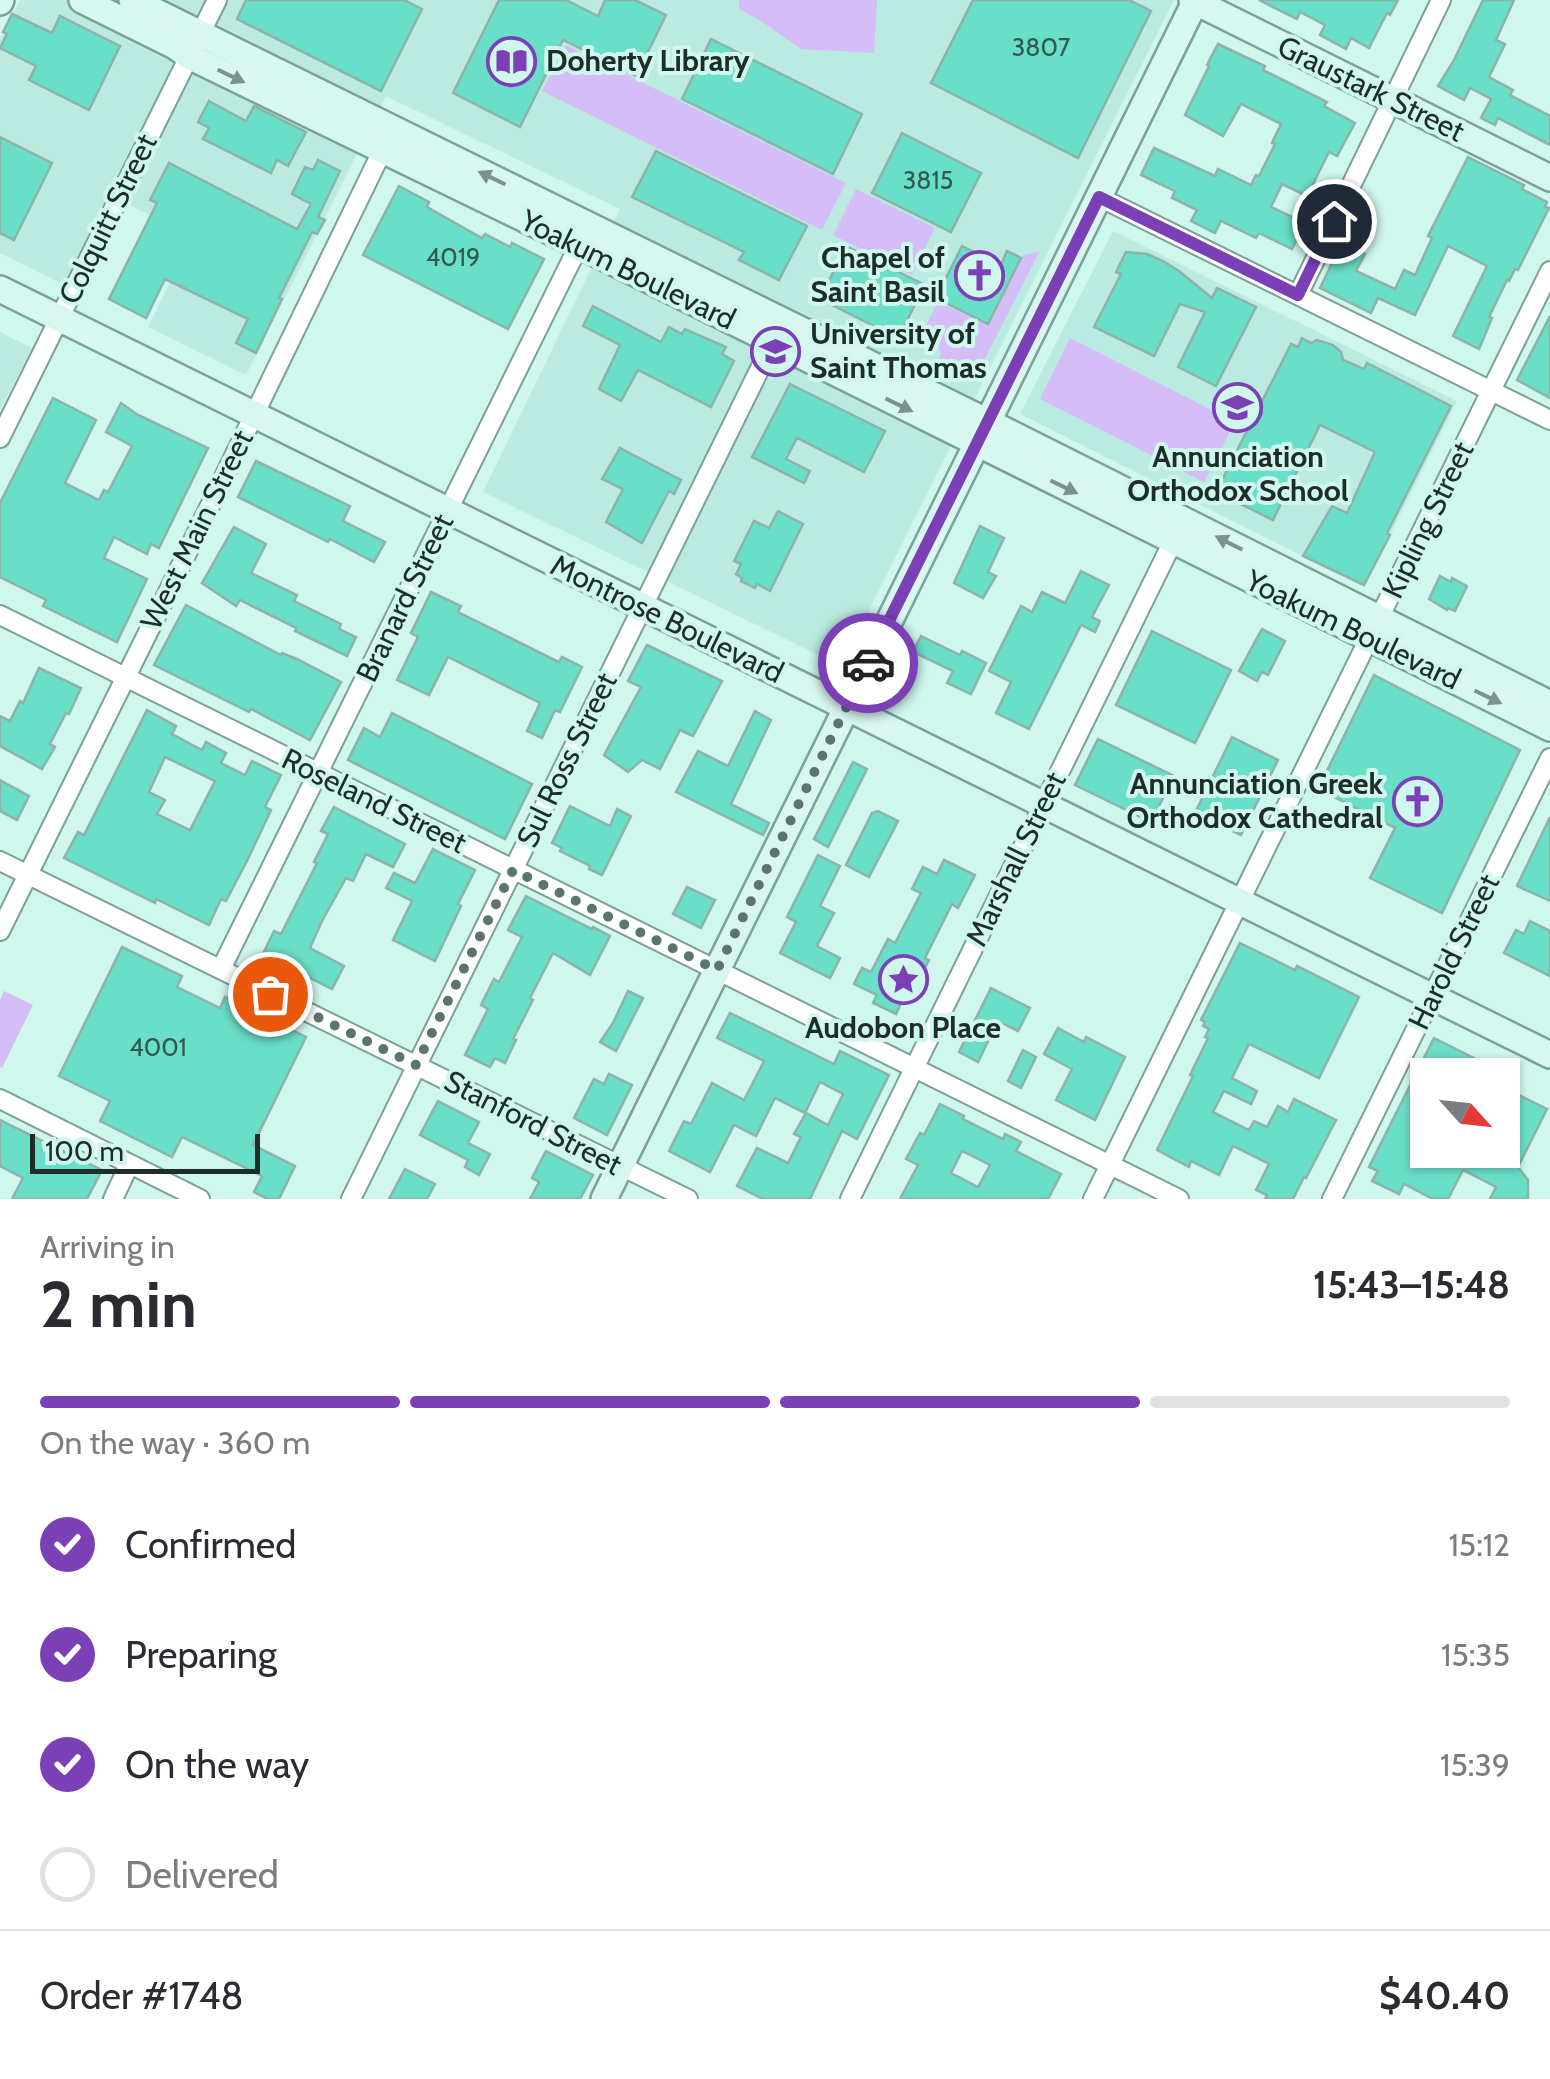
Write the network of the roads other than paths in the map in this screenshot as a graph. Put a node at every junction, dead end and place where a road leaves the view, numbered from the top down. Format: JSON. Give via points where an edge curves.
{"nodes":[{"id":1,"x":82,"y":0,"type":"edge"},
{"id":2,"x":132,"y":0,"type":"edge"},
{"id":3,"x":216,"y":0,"type":"edge"},
{"id":4,"x":1440,"y":0,"type":"edge"},
{"id":5,"x":1194,"y":1,"type":"edge"},
{"id":6,"x":194,"y":45,"type":"junction"},
{"id":7,"x":1393,"y":100,"type":"junction"},
{"id":8,"x":388,"y":140,"type":"junction"},
{"id":9,"x":1550,"y":178,"type":"edge"},
{"id":10,"x":1099,"y":197,"type":"junction"},
{"id":11,"x":584,"y":235,"type":"junction"},
{"id":12,"x":1550,"y":271,"type":"edge"},
{"id":13,"x":0,"y":289,"type":"edge"},
{"id":14,"x":1298,"y":295,"type":"junction"},
{"id":15,"x":59,"y":318,"type":"junction"},
{"id":16,"x":778,"y":331,"type":"junction"},
{"id":17,"x":1491,"y":391,"type":"junction"},
{"id":18,"x":253,"y":414,"type":"junction"},
{"id":19,"x":1550,"y":420,"type":"edge"},
{"id":20,"x":982,"y":433,"type":"junction"},
{"id":21,"x":0,"y":438,"type":"edge"},
{"id":22,"x":448,"y":510,"type":"junction"},
{"id":23,"x":1178,"y":530,"type":"junction"},
{"id":24,"x":642,"y":606,"type":"junction"},
{"id":25,"x":0,"y":615,"type":"edge"},
{"id":26,"x":1374,"y":628,"type":"junction"},
{"id":27,"x":126,"y":678,"type":"junction"},
{"id":28,"x":1550,"y":704,"type":"edge"},
{"id":29,"x":846,"y":708,"type":"junction"},
{"id":30,"x":1550,"y":728,"type":"edge"},
{"id":31,"x":1550,"y":758,"type":"edge"},
{"id":32,"x":319,"y":773,"type":"junction"},
{"id":33,"x":1042,"y":805,"type":"junction"},
{"id":34,"x":0,"y":861,"type":"edge"},
{"id":35,"x":513,"y":870,"type":"junction"},
{"id":36,"x":28,"y":875,"type":"junction"},
{"id":37,"x":1239,"y":902,"type":"junction"},
{"id":38,"x":0,"y":931,"type":"edge"},
{"id":39,"x":221,"y":969,"type":"junction"},
{"id":40,"x":717,"y":970,"type":"junction"},
{"id":41,"x":1432,"y":997,"type":"junction"},
{"id":42,"x":1550,"y":1055,"type":"edge"},
{"id":43,"x":416,"y":1065,"type":"junction"},
{"id":44,"x":914,"y":1068,"type":"junction"},
{"id":45,"x":0,"y":1099,"type":"edge"},
{"id":46,"x":129,"y":1165,"type":"junction"},
{"id":47,"x":1110,"y":1165,"type":"junction"},
{"id":48,"x":620,"y":1166,"type":"junction"},
{"id":49,"x":112,"y":1199,"type":"edge"},
{"id":50,"x":200,"y":1199,"type":"edge"},
{"id":51,"x":351,"y":1199,"type":"edge"},
{"id":52,"x":604,"y":1199,"type":"edge"},
{"id":53,"x":688,"y":1199,"type":"edge"},
{"id":54,"x":850,"y":1199,"type":"edge"},
{"id":55,"x":1093,"y":1199,"type":"edge"},
{"id":56,"x":1179,"y":1199,"type":"edge"},
{"id":57,"x":1332,"y":1199,"type":"edge"}],
"edges":[{"from":1,"to":6,"type":"street","name":"Yoakum Boulevard","via":[[175,46]]},
{"from":2,"to":6,"type":"street","name":"Yoakum Boulevard"},
{"from":3,"to":6,"type":"street","name":"Colquitt Street"},
{"from":4,"to":7,"type":"street"},
{"from":5,"to":7,"type":"street","name":"Graustark Street"},
{"from":5,"to":10,"type":"street"},
{"from":6,"to":8,"type":"street","name":"Yoakum Boulevard"},
{"from":6,"to":15,"type":"street","name":"Colquitt Street"},
{"from":7,"to":9,"type":"street","name":"Graustark Street"},
{"from":7,"to":14,"type":"street"},
{"from":8,"to":11,"type":"street","name":"Yoakum Boulevard"},
{"from":8,"to":18,"type":"street","name":"West Main Street"},
{"from":10,"to":14,"type":"street"},
{"from":10,"to":20,"type":"street"},
{"from":11,"to":16,"type":"street","name":"Yoakum Boulevard"},
{"from":11,"to":22,"type":"street","name":"Branard Street"},
{"from":12,"to":17,"type":"street","name":"Kipling Street"},
{"from":13,"to":15,"type":"street","name":"Montrose Boulevard"},
{"from":14,"to":17,"type":"street"},
{"from":15,"to":18,"type":"street","name":"Montrose Boulevard"},
{"from":15,"to":21,"type":"street","name":"Colquitt Street"},
{"from":16,"to":20,"type":"street","name":"Yoakum Boulevard"},
{"from":16,"to":24,"type":"street","name":"Sul Ross Street"},
{"from":17,"to":19,"type":"street"},
{"from":17,"to":26,"type":"street","name":"Kipling Street"},
{"from":18,"to":22,"type":"street","name":"Montrose Boulevard"},
{"from":18,"to":27,"type":"street","name":"West Main Street"},
{"from":20,"to":23,"type":"street","name":"Yoakum Boulevard"},
{"from":20,"to":29,"type":"street"},
{"from":22,"to":24,"type":"street","name":"Montrose Boulevard"},
{"from":22,"to":32,"type":"street","name":"Branard Street"},
{"from":23,"to":26,"type":"street","name":"Yoakum Boulevard"},
{"from":23,"to":33,"type":"street","name":"Marshall Street"},
{"from":24,"to":29,"type":"street","name":"Montrose Boulevard"},
{"from":24,"to":35,"type":"street","name":"Sul Ross Street"},
{"from":25,"to":27,"type":"street","name":"Roseland Street"},
{"from":26,"to":28,"type":"street","name":"Yoakum Boulevard"},
{"from":26,"to":30,"type":"street","name":"Yoakum Boulevard","one_way":true},
{"from":26,"to":37,"type":"street","name":"Kipling Street"},
{"from":27,"to":32,"type":"street","name":"Roseland Street"},
{"from":27,"to":36,"type":"street","name":"West Main Street"},
{"from":29,"to":33,"type":"street","name":"Montrose Boulevard"},
{"from":29,"to":40,"type":"street"},
{"from":31,"to":41,"type":"street","name":"Harold Street"},
{"from":32,"to":35,"type":"street","name":"Roseland Street"},
{"from":32,"to":39,"type":"street","name":"Branard Street"},
{"from":33,"to":37,"type":"street","name":"Montrose Boulevard"},
{"from":33,"to":44,"type":"street","name":"Marshall Street"},
{"from":34,"to":36,"type":"street","name":"Stanford Street"},
{"from":35,"to":40,"type":"street","name":"Roseland Street"},
{"from":35,"to":43,"type":"street","name":"Sul Ross Street"},
{"from":36,"to":38,"type":"street","name":"West Main Street"},
{"from":36,"to":39,"type":"street","name":"Stanford Street"},
{"from":37,"to":41,"type":"street","name":"Montrose Boulevard"},
{"from":37,"to":47,"type":"street","name":"Kipling Street"},
{"from":39,"to":43,"type":"street","name":"Stanford Street"},
{"from":40,"to":44,"type":"street","name":"Roseland Street"},
{"from":40,"to":48,"type":"street"},
{"from":41,"to":42,"type":"street","name":"Montrose Boulevard"},
{"from":41,"to":57,"type":"street","name":"Harold Street"},
{"from":43,"to":48,"type":"street","name":"Stanford Street"},
{"from":43,"to":51,"type":"street","name":"Sul Ross Street"},
{"from":44,"to":47,"type":"street","name":"Roseland Street"},
{"from":44,"to":54,"type":"street","name":"Marshall Street"},
{"from":45,"to":46,"type":"street"},
{"from":46,"to":49,"type":"street"},
{"from":46,"to":50,"type":"street"},
{"from":47,"to":55,"type":"street","name":"Kipling Street"},
{"from":47,"to":56,"type":"street","name":"Roseland Street"},
{"from":48,"to":52,"type":"street"},
{"from":48,"to":53,"type":"street","name":"Stanford Street"}]}
